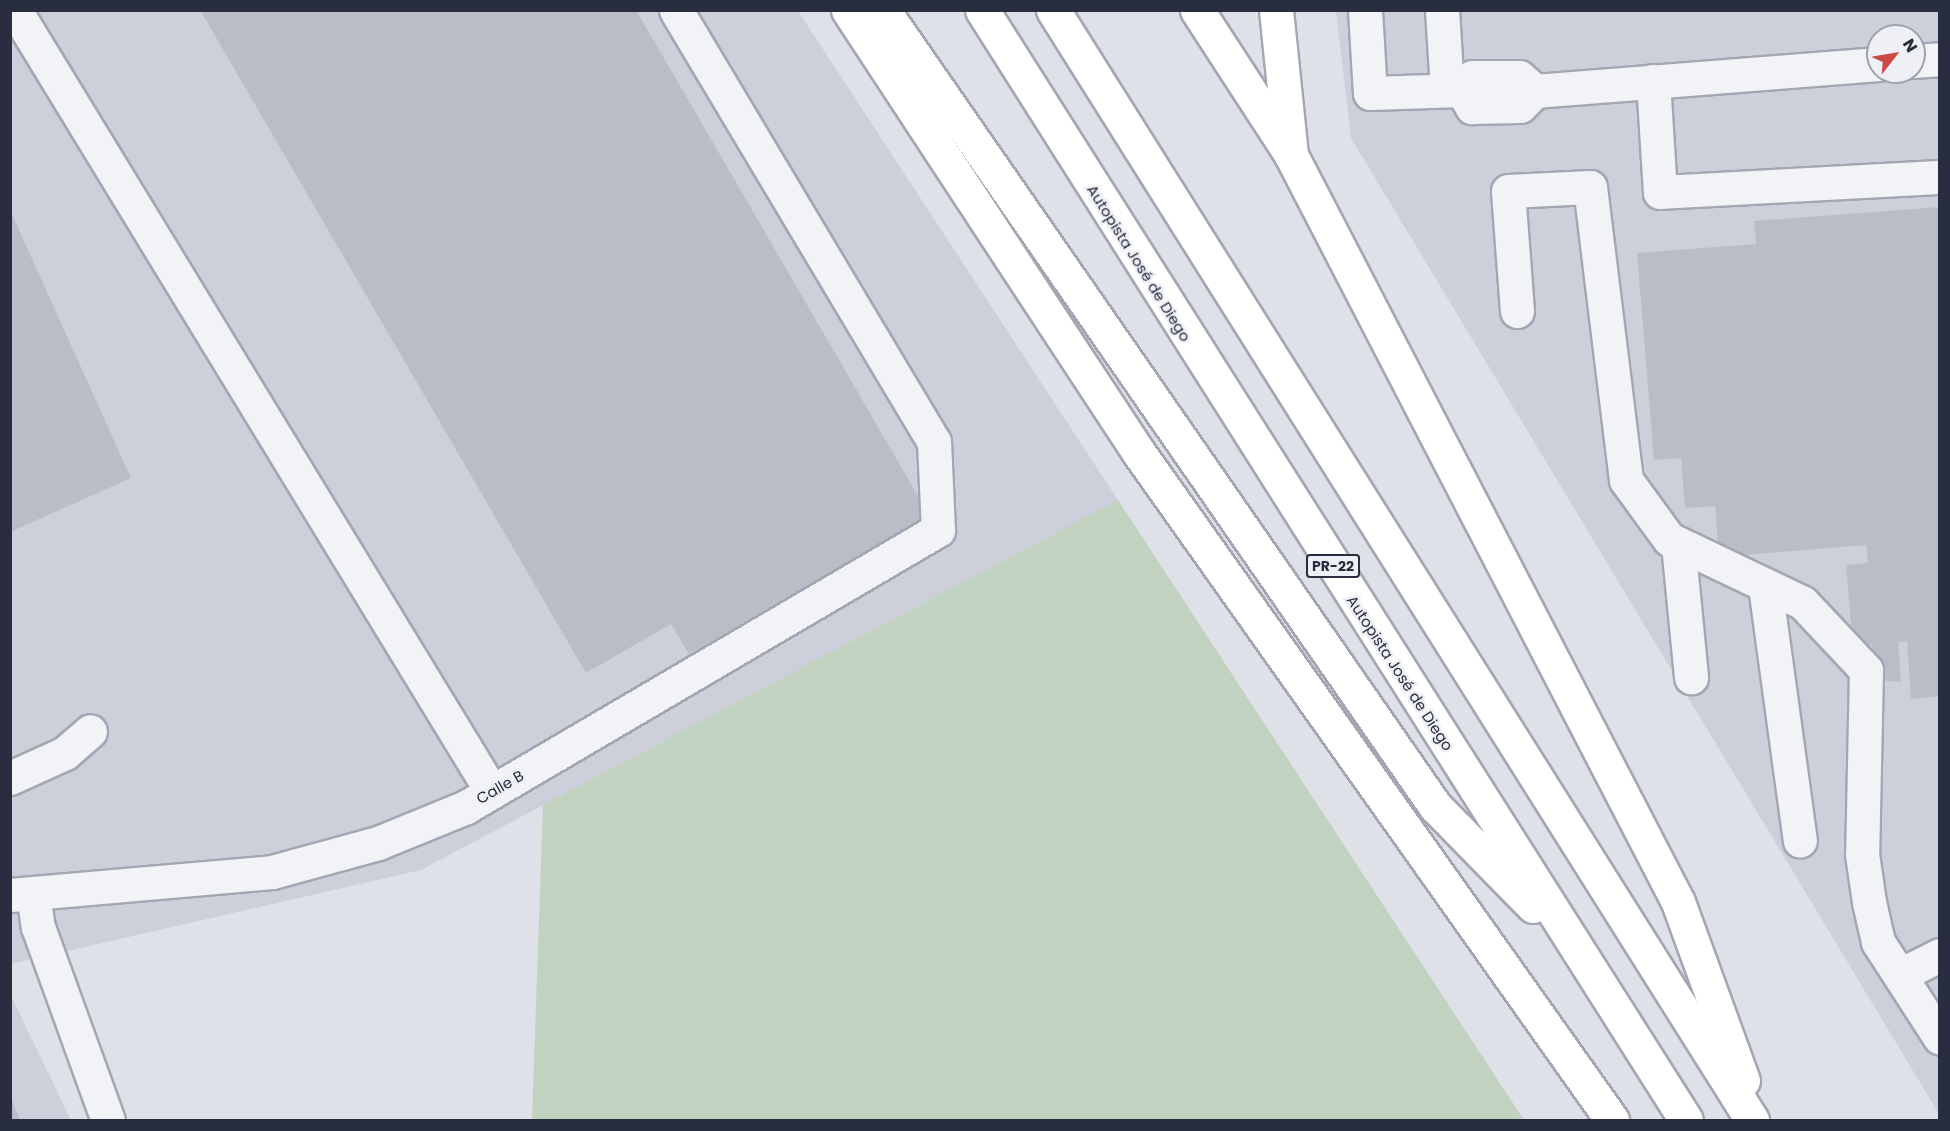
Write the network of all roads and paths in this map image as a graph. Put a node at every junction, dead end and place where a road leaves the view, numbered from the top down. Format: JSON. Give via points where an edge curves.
{"nodes":[{"id":1,"x":15,"y":10,"type":"edge"},
{"id":2,"x":676,"y":10,"type":"edge"},
{"id":3,"x":848,"y":10,"type":"edge"},
{"id":4,"x":883,"y":10,"type":"edge"},
{"id":5,"x":982,"y":10,"type":"edge"},
{"id":6,"x":1053,"y":10,"type":"edge"},
{"id":7,"x":1076,"y":10,"type":"edge"},
{"id":8,"x":1197,"y":10,"type":"edge"},
{"id":9,"x":1276,"y":10,"type":"edge"},
{"id":10,"x":1365,"y":10,"type":"edge"},
{"id":11,"x":1442,"y":10,"type":"edge"},
{"id":12,"x":1866,"y":65,"type":"edge"},
{"id":13,"x":1653,"y":81,"type":"junction"},
{"id":14,"x":1455,"y":90,"type":"junction"},
{"id":15,"x":1116,"y":111,"type":"junction"},
{"id":16,"x":1291,"y":155,"type":"junction"},
{"id":17,"x":1940,"y":177,"type":"edge"},
{"id":18,"x":1516,"y":311,"type":"dead end"},
{"id":19,"x":1678,"y":544,"type":"junction"},
{"id":20,"x":1765,"y":586,"type":"junction"},
{"id":21,"x":1691,"y":677,"type":"dead end"},
{"id":22,"x":90,"y":731,"type":"dead end"},
{"id":23,"x":10,"y":778,"type":"edge"},
{"id":24,"x":492,"y":792,"type":"junction"},
{"id":25,"x":1800,"y":841,"type":"dead end"},
{"id":26,"x":22,"y":894,"type":"edge"},
{"id":27,"x":1577,"y":950,"type":"junction"},
{"id":28,"x":1940,"y":955,"type":"edge"},
{"id":29,"x":1899,"y":975,"type":"junction"},
{"id":30,"x":1940,"y":1038,"type":"edge"},
{"id":31,"x":108,"y":1120,"type":"edge"},
{"id":32,"x":1612,"y":1120,"type":"edge"},
{"id":33,"x":1686,"y":1120,"type":"edge"},
{"id":34,"x":1752,"y":1120,"type":"edge"},
{"id":35,"x":1758,"y":1120,"type":"edge"}],
"edges":[{"from":1,"to":24,"type":"street"},
{"from":2,"to":24,"type":"street","name":"Calle B","via":[[934,442],[938,531]]},
{"from":3,"to":32,"type":"highway","via":[[1145,463]]},
{"from":4,"to":27,"type":"highway","via":[[1435,806]]},
{"from":5,"to":27,"type":"highway","name":"Autopista José de Diego","number":"PR-22"},
{"from":6,"to":15,"type":"highway"},
{"from":7,"to":15,"type":"highway"},
{"from":8,"to":16,"type":"highway"},
{"from":9,"to":16,"type":"highway"},
{"from":10,"to":14,"type":"street","via":[[1370,93]]},
{"from":11,"to":14,"type":"street"},
{"from":12,"to":13,"type":"street"},
{"from":13,"to":14,"type":"street","via":[[1535,91],[1520,106],[1472,107]]},
{"from":13,"to":17,"type":"street","via":[[1660,192]]},
{"from":15,"to":34,"type":"highway"},
{"from":16,"to":35,"type":"highway","via":[[1678,902]]},
{"from":18,"to":19,"type":"street","via":[[1508,191],[1590,187],[1626,480],[1645,512]]},
{"from":19,"to":20,"type":"street"},
{"from":19,"to":21,"type":"street"},
{"from":20,"to":25,"type":"street"},
{"from":20,"to":29,"type":"street","via":[[1803,603],[1835,631],[1866,670],[1862,854],[1878,942]]},
{"from":22,"to":23,"type":"street","via":[[65,753]]},
{"from":24,"to":26,"type":"street","name":"Calle B","via":[[378,843],[272,872]]},
{"from":26,"to":31,"type":"street","via":[[38,927]]},
{"from":27,"to":33,"type":"highway","name":"Autopista José de Diego","number":"PR-22"},
{"from":28,"to":29,"type":"street"},
{"from":29,"to":30,"type":"street"}]}
